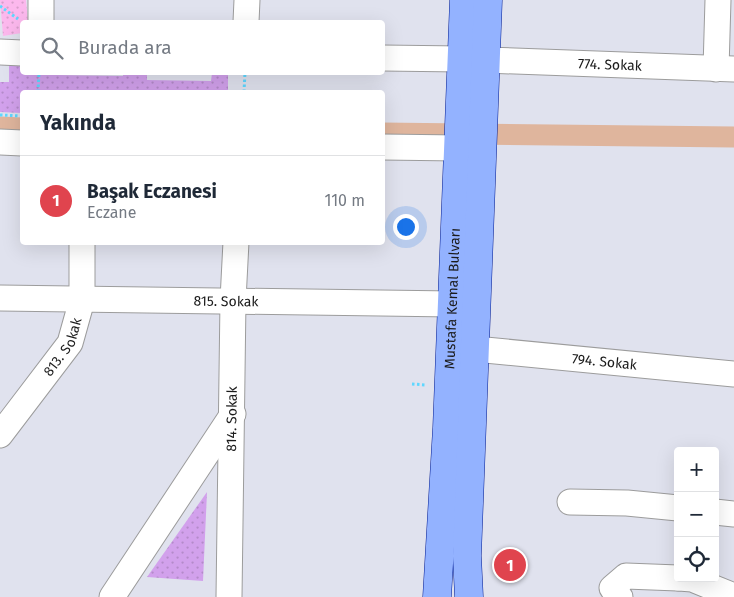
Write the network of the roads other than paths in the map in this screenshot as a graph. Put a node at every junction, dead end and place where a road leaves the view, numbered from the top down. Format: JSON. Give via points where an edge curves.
{"nodes":[{"id":1,"x":41,"y":0,"type":"edge"},
{"id":2,"x":247,"y":0,"type":"edge"},
{"id":3,"x":464,"y":0,"type":"edge"},
{"id":4,"x":488,"y":0,"type":"edge"},
{"id":5,"x":718,"y":0,"type":"edge"},
{"id":6,"x":41,"y":20,"type":"edge"},
{"id":7,"x":246,"y":20,"type":"edge"},
{"id":8,"x":0,"y":52,"type":"edge"},
{"id":9,"x":20,"y":53,"type":"edge"},
{"id":10,"x":385,"y":58,"type":"edge"},
{"id":11,"x":474,"y":60,"type":"junction"},
{"id":12,"x":725,"y":69,"type":"edge"},
{"id":13,"x":472,"y":137,"type":"junction"},
{"id":14,"x":0,"y":142,"type":"edge"},
{"id":15,"x":20,"y":143,"type":"edge"},
{"id":16,"x":385,"y":147,"type":"edge"},
{"id":17,"x":82,"y":245,"type":"edge"},
{"id":18,"x":236,"y":245,"type":"edge"},
{"id":19,"x":0,"y":298,"type":"edge"},
{"id":20,"x":82,"y":300,"type":"junction"},
{"id":21,"x":233,"y":300,"type":"junction"},
{"id":22,"x":453,"y":304,"type":"junction"},
{"id":23,"x":475,"y":349,"type":"junction"},
{"id":24,"x":734,"y":374,"type":"edge"},
{"id":25,"x":232,"y":414,"type":"junction"},
{"id":26,"x":0,"y":436,"type":"edge"},
{"id":27,"x":570,"y":502,"type":"dead end"},
{"id":28,"x":674,"y":508,"type":"edge"},
{"id":29,"x":719,"y":512,"type":"edge"},
{"id":30,"x":734,"y":514,"type":"edge"},
{"id":31,"x":674,"y":578,"type":"edge"},
{"id":32,"x":699,"y":582,"type":"edge"},
{"id":33,"x":734,"y":596,"type":"edge"},
{"id":34,"x":112,"y":597,"type":"edge"},
{"id":35,"x":229,"y":597,"type":"edge"},
{"id":36,"x":437,"y":597,"type":"edge"},
{"id":37,"x":469,"y":597,"type":"edge"},
{"id":38,"x":620,"y":597,"type":"edge"}],
"edges":[{"from":1,"to":6,"type":"street"},
{"from":2,"to":7,"type":"street"},
{"from":3,"to":11,"type":"main road","name":"Mustafa Kemal Bulvarı"},
{"from":4,"to":11,"type":"main road","name":"Mustafa Kemal Bulvarı"},
{"from":5,"to":12,"type":"street"},
{"from":8,"to":9,"type":"street"},
{"from":10,"to":11,"type":"street","name":"774. Sokak"},
{"from":11,"to":12,"type":"street","name":"774. Sokak"},
{"from":11,"to":13,"type":"main road","name":"Mustafa Kemal Bulvarı"},
{"from":13,"to":16,"type":"street"},
{"from":13,"to":22,"type":"main road","name":"Mustafa Kemal Bulvarı"},
{"from":13,"to":23,"type":"main road","name":"Mustafa Kemal Bulvarı"},
{"from":14,"to":15,"type":"street"},
{"from":17,"to":20,"type":"street","name":"813. Sokak"},
{"from":18,"to":21,"type":"street","name":"814. Sokak"},
{"from":19,"to":20,"type":"street","name":"815. Sokak"},
{"from":20,"to":21,"type":"street","name":"815. Sokak"},
{"from":20,"to":26,"type":"street","name":"813. Sokak","via":[[70,343]]},
{"from":21,"to":22,"type":"street","name":"815. Sokak"},
{"from":21,"to":25,"type":"street","name":"814. Sokak"},
{"from":22,"to":36,"type":"main road","name":"Mustafa Kemal Bulvarı"},
{"from":23,"to":24,"type":"street","name":"794. Sokak"},
{"from":23,"to":37,"type":"main road","name":"Mustafa Kemal Bulvarı","via":[[467,556]]},
{"from":25,"to":34,"type":"street"},
{"from":25,"to":35,"type":"street","name":"814. Sokak"},
{"from":27,"to":28,"type":"street"},
{"from":29,"to":30,"type":"street"},
{"from":31,"to":38,"type":"street","via":[[626,576],[612,588]]},
{"from":32,"to":33,"type":"street"}]}
